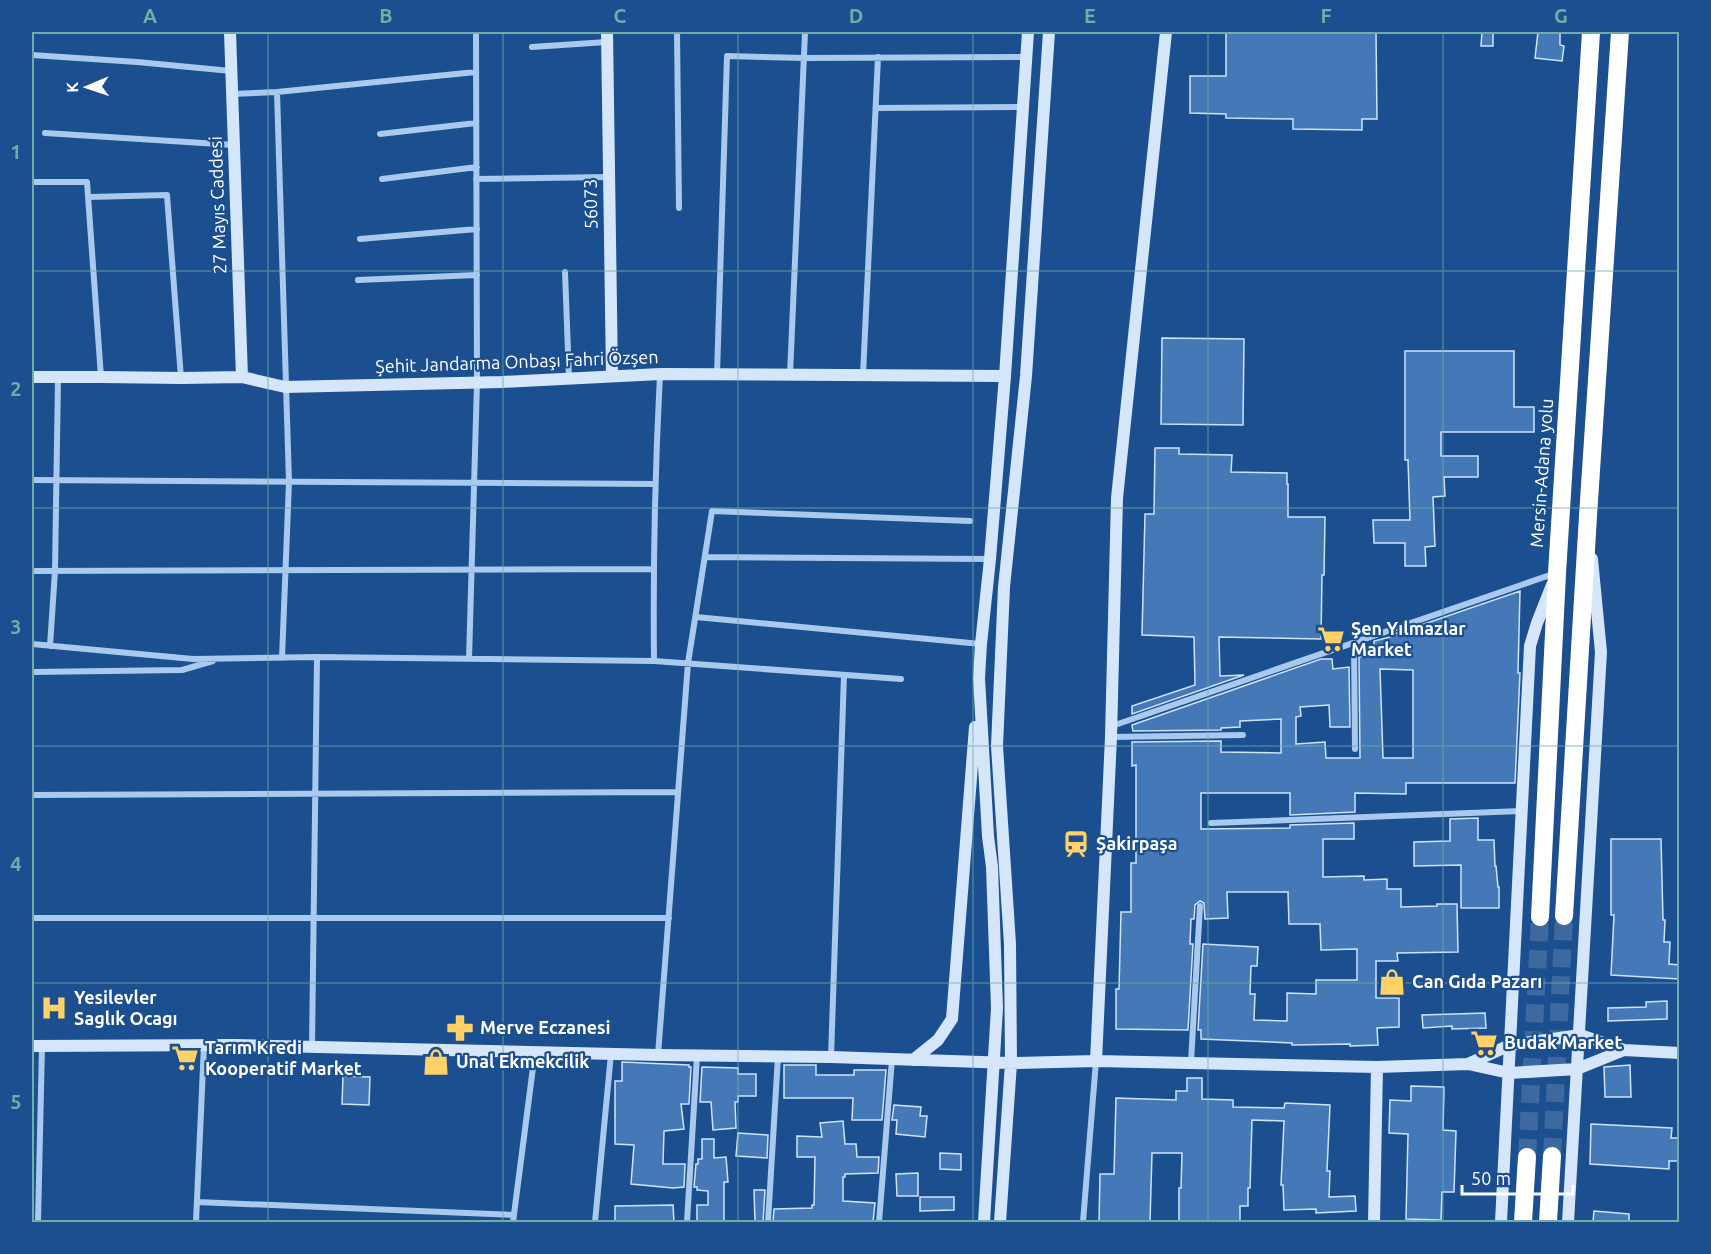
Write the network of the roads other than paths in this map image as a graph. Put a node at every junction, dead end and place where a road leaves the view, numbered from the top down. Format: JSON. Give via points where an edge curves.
{"nodes":[{"id":1,"x":230,"y":32,"type":"edge"},
{"id":2,"x":476,"y":32,"type":"edge"},
{"id":3,"x":677,"y":32,"type":"edge"},
{"id":4,"x":805,"y":32,"type":"edge"},
{"id":5,"x":1028,"y":32,"type":"edge"},
{"id":6,"x":1050,"y":32,"type":"edge"},
{"id":7,"x":1166,"y":32,"type":"edge"},
{"id":8,"x":1591,"y":32,"type":"edge"},
{"id":9,"x":1620,"y":32,"type":"edge"},
{"id":10,"x":607,"y":37,"type":"edge"},
{"id":11,"x":532,"y":46,"type":"dead end"},
{"id":12,"x":32,"y":55,"type":"edge"},
{"id":13,"x":879,"y":57,"type":"junction"},
{"id":14,"x":1026,"y":57,"type":"junction"},
{"id":15,"x":805,"y":58,"type":"junction"},
{"id":16,"x":231,"y":71,"type":"junction"},
{"id":17,"x":476,"y":72,"type":"junction"},
{"id":18,"x":277,"y":92,"type":"junction"},
{"id":19,"x":232,"y":94,"type":"junction"},
{"id":20,"x":1023,"y":107,"type":"junction"},
{"id":21,"x":876,"y":108,"type":"junction"},
{"id":22,"x":476,"y":123,"type":"junction"},
{"id":23,"x":45,"y":133,"type":"dead end"},
{"id":24,"x":380,"y":134,"type":"dead end"},
{"id":25,"x":234,"y":145,"type":"junction"},
{"id":26,"x":477,"y":167,"type":"junction"},
{"id":27,"x":609,"y":177,"type":"junction"},
{"id":28,"x":477,"y":178,"type":"junction"},
{"id":29,"x":382,"y":179,"type":"dead end"},
{"id":30,"x":32,"y":182,"type":"edge"},
{"id":31,"x":89,"y":197,"type":"junction"},
{"id":32,"x":679,"y":208,"type":"dead end"},
{"id":33,"x":477,"y":230,"type":"junction"},
{"id":34,"x":360,"y":238,"type":"dead end"},
{"id":35,"x":566,"y":272,"type":"dead end"},
{"id":36,"x":477,"y":275,"type":"junction"},
{"id":37,"x":358,"y":280,"type":"dead end"},
{"id":38,"x":660,"y":374,"type":"junction"},
{"id":39,"x":717,"y":374,"type":"junction"},
{"id":40,"x":790,"y":375,"type":"junction"},
{"id":41,"x":863,"y":375,"type":"junction"},
{"id":42,"x":612,"y":376,"type":"junction"},
{"id":43,"x":1005,"y":376,"type":"junction"},
{"id":44,"x":32,"y":377,"type":"edge"},
{"id":45,"x":58,"y":377,"type":"junction"},
{"id":46,"x":101,"y":377,"type":"junction"},
{"id":47,"x":242,"y":377,"type":"junction"},
{"id":48,"x":181,"y":378,"type":"junction"},
{"id":49,"x":569,"y":379,"type":"junction"},
{"id":50,"x":477,"y":382,"type":"junction"},
{"id":51,"x":285,"y":387,"type":"junction"},
{"id":52,"x":32,"y":480,"type":"edge"},
{"id":53,"x":57,"y":480,"type":"junction"},
{"id":54,"x":289,"y":482,"type":"junction"},
{"id":55,"x":474,"y":483,"type":"junction"},
{"id":56,"x":655,"y":484,"type":"junction"},
{"id":57,"x":1588,"y":516,"type":"junction"},
{"id":58,"x":970,"y":521,"type":"dead end"},
{"id":59,"x":705,"y":557,"type":"junction"},
{"id":60,"x":990,"y":559,"type":"junction"},
{"id":61,"x":653,"y":569,"type":"junction"},
{"id":62,"x":284,"y":570,"type":"junction"},
{"id":63,"x":471,"y":570,"type":"junction"},
{"id":64,"x":32,"y":571,"type":"edge"},
{"id":65,"x":55,"y":571,"type":"junction"},
{"id":66,"x":1557,"y":573,"type":"junction"},
{"id":67,"x":696,"y":617,"type":"junction"},
{"id":68,"x":1354,"y":643,"type":"junction"},
{"id":69,"x":32,"y":644,"type":"edge"},
{"id":70,"x":981,"y":644,"type":"junction"},
{"id":71,"x":50,"y":646,"type":"junction"},
{"id":72,"x":317,"y":657,"type":"junction"},
{"id":73,"x":282,"y":658,"type":"junction"},
{"id":74,"x":222,"y":659,"type":"junction"},
{"id":75,"x":469,"y":659,"type":"junction"},
{"id":76,"x":654,"y":661,"type":"junction"},
{"id":77,"x":688,"y":663,"type":"junction"},
{"id":78,"x":32,"y":672,"type":"edge"},
{"id":79,"x":844,"y":675,"type":"junction"},
{"id":80,"x":979,"y":678,"type":"junction"},
{"id":81,"x":901,"y":679,"type":"dead end"},
{"id":82,"x":1111,"y":732,"type":"junction"},
{"id":83,"x":1243,"y":735,"type":"dead end"},
{"id":84,"x":1355,"y":749,"type":"dead end"},
{"id":85,"x":678,"y":792,"type":"junction"},
{"id":86,"x":315,"y":794,"type":"junction"},
{"id":87,"x":32,"y":795,"type":"edge"},
{"id":88,"x":1521,"y":811,"type":"junction"},
{"id":89,"x":1211,"y":823,"type":"dead end"},
{"id":90,"x":1200,"y":906,"type":"dead end"},
{"id":91,"x":1564,"y":916,"type":"tunnel mouth"},
{"id":92,"x":1540,"y":917,"type":"tunnel mouth"},
{"id":93,"x":32,"y":918,"type":"edge"},
{"id":94,"x":314,"y":918,"type":"junction"},
{"id":95,"x":669,"y":918,"type":"junction"},
{"id":96,"x":1580,"y":1035,"type":"junction"},
{"id":97,"x":204,"y":1045,"type":"junction"},
{"id":98,"x":1510,"y":1045,"type":"junction"},
{"id":99,"x":37,"y":1046,"type":"edge"},
{"id":100,"x":312,"y":1047,"type":"junction"},
{"id":101,"x":1624,"y":1050,"type":"junction"},
{"id":102,"x":535,"y":1052,"type":"junction"},
{"id":103,"x":1680,"y":1053,"type":"edge"},
{"id":104,"x":611,"y":1054,"type":"junction"},
{"id":105,"x":658,"y":1055,"type":"junction"},
{"id":106,"x":697,"y":1056,"type":"junction"},
{"id":107,"x":778,"y":1056,"type":"junction"},
{"id":108,"x":831,"y":1057,"type":"junction"},
{"id":109,"x":892,"y":1059,"type":"junction"},
{"id":110,"x":913,"y":1060,"type":"junction"},
{"id":111,"x":1096,"y":1061,"type":"junction"},
{"id":112,"x":995,"y":1062,"type":"junction"},
{"id":113,"x":1191,"y":1062,"type":"junction"},
{"id":114,"x":1011,"y":1063,"type":"junction"},
{"id":115,"x":1468,"y":1064,"type":"junction"},
{"id":116,"x":1377,"y":1066,"type":"junction"},
{"id":117,"x":1577,"y":1070,"type":"junction"},
{"id":118,"x":1509,"y":1073,"type":"junction"},
{"id":119,"x":1552,"y":1156,"type":"tunnel mouth"},
{"id":120,"x":1527,"y":1157,"type":"tunnel mouth"},
{"id":121,"x":197,"y":1202,"type":"junction"},
{"id":122,"x":514,"y":1215,"type":"junction"},
{"id":123,"x":38,"y":1222,"type":"edge"},
{"id":124,"x":196,"y":1222,"type":"edge"},
{"id":125,"x":513,"y":1222,"type":"edge"},
{"id":126,"x":595,"y":1222,"type":"edge"},
{"id":127,"x":687,"y":1222,"type":"edge"},
{"id":128,"x":768,"y":1222,"type":"edge"},
{"id":129,"x":879,"y":1222,"type":"edge"},
{"id":130,"x":984,"y":1222,"type":"edge"},
{"id":131,"x":1000,"y":1222,"type":"edge"},
{"id":132,"x":1083,"y":1222,"type":"edge"},
{"id":133,"x":1374,"y":1222,"type":"edge"},
{"id":134,"x":1501,"y":1222,"type":"edge"},
{"id":135,"x":1523,"y":1222,"type":"edge"},
{"id":136,"x":1548,"y":1222,"type":"edge"},
{"id":137,"x":1568,"y":1222,"type":"edge"}],
"edges":[{"from":1,"to":16,"type":"main road","name":"27 Mayıs Caddesi"},
{"from":2,"to":17,"type":"street"},
{"from":3,"to":32,"type":"street"},
{"from":4,"to":15,"type":"street"},
{"from":5,"to":14,"type":"main road"},
{"from":6,"to":114,"type":"main road","via":[[1026,376],[1004,587],[997,746],[1010,944]]},
{"from":7,"to":82,"type":"main road","via":[[1117,498]]},
{"from":8,"to":66,"type":"highway","name":"Mersin-Adana yolu"},
{"from":9,"to":57,"type":"highway"},
{"from":10,"to":11,"type":"street"},
{"from":10,"to":27,"type":"main road","name":"56073"},
{"from":12,"to":16,"type":"street"},
{"from":13,"to":14,"type":"street"},
{"from":13,"to":15,"type":"street"},
{"from":13,"to":21,"type":"street"},
{"from":14,"to":20,"type":"main road"},
{"from":15,"to":39,"type":"street","via":[[727,56]]},
{"from":15,"to":40,"type":"street"},
{"from":16,"to":19,"type":"main road","name":"27 Mayıs Caddesi"},
{"from":17,"to":18,"type":"street"},
{"from":17,"to":22,"type":"street"},
{"from":18,"to":19,"type":"street"},
{"from":18,"to":51,"type":"street"},
{"from":19,"to":25,"type":"main road","name":"27 Mayıs Caddesi"},
{"from":20,"to":21,"type":"street"},
{"from":20,"to":43,"type":"main road"},
{"from":21,"to":41,"type":"street"},
{"from":22,"to":24,"type":"street"},
{"from":22,"to":26,"type":"street"},
{"from":23,"to":25,"type":"street"},
{"from":25,"to":47,"type":"main road","name":"27 Mayıs Caddesi"},
{"from":26,"to":28,"type":"street"},
{"from":26,"to":29,"type":"street"},
{"from":27,"to":28,"type":"street"},
{"from":27,"to":42,"type":"main road","name":"56073"},
{"from":28,"to":33,"type":"street"},
{"from":30,"to":31,"type":"street","via":[[87,182]]},
{"from":31,"to":46,"type":"street"},
{"from":31,"to":48,"type":"street","via":[[167,195]]},
{"from":33,"to":34,"type":"street"},
{"from":33,"to":36,"type":"street"},
{"from":35,"to":49,"type":"street"},
{"from":36,"to":37,"type":"street"},
{"from":36,"to":50,"type":"street"},
{"from":38,"to":39,"type":"main road","name":"Şehit Jandarma Onbaşı Fahri Özşen"},
{"from":38,"to":42,"type":"main road","name":"Şehit Jandarma Onbaşı Fahri Özşen"},
{"from":38,"to":56,"type":"street"},
{"from":39,"to":40,"type":"main road","name":"Şehit Jandarma Onbaşı Fahri Özşen"},
{"from":40,"to":41,"type":"main road","name":"Şehit Jandarma Onbaşı Fahri Özşen"},
{"from":41,"to":43,"type":"main road","name":"Şehit Jandarma Onbaşı Fahri Özşen"},
{"from":42,"to":49,"type":"main road","name":"Şehit Jandarma Onbaşı Fahri Özşen"},
{"from":43,"to":60,"type":"main road"},
{"from":44,"to":45,"type":"main road","name":"Şehit Jandarma Onbaşı Fahri Özşen"},
{"from":45,"to":46,"type":"main road","name":"Şehit Jandarma Onbaşı Fahri Özşen"},
{"from":45,"to":53,"type":"street"},
{"from":46,"to":48,"type":"main road","name":"Şehit Jandarma Onbaşı Fahri Özşen"},
{"from":47,"to":48,"type":"main road","name":"Şehit Jandarma Onbaşı Fahri Özşen"},
{"from":47,"to":51,"type":"main road","name":"Şehit Jandarma Onbaşı Fahri Özşen"},
{"from":49,"to":50,"type":"main road","name":"Şehit Jandarma Onbaşı Fahri Özşen"},
{"from":50,"to":51,"type":"main road","name":"Şehit Jandarma Onbaşı Fahri Özşen"},
{"from":50,"to":55,"type":"street"},
{"from":51,"to":54,"type":"street"},
{"from":52,"to":53,"type":"street"},
{"from":53,"to":54,"type":"street"},
{"from":53,"to":65,"type":"street"},
{"from":54,"to":55,"type":"street"},
{"from":54,"to":62,"type":"street"},
{"from":55,"to":56,"type":"street"},
{"from":55,"to":63,"type":"street"},
{"from":56,"to":61,"type":"street"},
{"from":57,"to":91,"type":"highway"},
{"from":57,"to":96,"type":"main road","via":[[1601,652]]},
{"from":58,"to":59,"type":"street","via":[[712,511]]},
{"from":59,"to":60,"type":"street"},
{"from":59,"to":67,"type":"street"},
{"from":60,"to":70,"type":"main road"},
{"from":61,"to":63,"type":"street"},
{"from":61,"to":76,"type":"street"},
{"from":62,"to":63,"type":"street"},
{"from":62,"to":65,"type":"street"},
{"from":62,"to":73,"type":"street"},
{"from":63,"to":75,"type":"street"},
{"from":64,"to":65,"type":"street"},
{"from":65,"to":71,"type":"street"},
{"from":66,"to":68,"type":"street"},
{"from":66,"to":88,"type":"main road","via":[[1530,646]]},
{"from":66,"to":92,"type":"highway","name":"Mersin-Adana yolu"},
{"from":67,"to":70,"type":"street"},
{"from":67,"to":77,"type":"street"},
{"from":68,"to":82,"type":"street"},
{"from":68,"to":84,"type":"street"},
{"from":69,"to":71,"type":"street"},
{"from":70,"to":80,"type":"main road"},
{"from":71,"to":74,"type":"street"},
{"from":72,"to":73,"type":"street"},
{"from":72,"to":75,"type":"street"},
{"from":72,"to":86,"type":"street"},
{"from":73,"to":74,"type":"street"},
{"from":74,"to":78,"type":"street","via":[[182,670]]},
{"from":75,"to":76,"type":"street"},
{"from":76,"to":77,"type":"street"},
{"from":77,"to":79,"type":"street"},
{"from":77,"to":85,"type":"street"},
{"from":79,"to":81,"type":"street"},
{"from":79,"to":108,"type":"street"},
{"from":80,"to":110,"type":"main road","via":[[952,1019],[939,1040]]},
{"from":80,"to":112,"type":"main road","via":[[992,867]]},
{"from":82,"to":83,"type":"street"},
{"from":82,"to":111,"type":"main road"},
{"from":85,"to":86,"type":"street"},
{"from":85,"to":95,"type":"street"},
{"from":86,"to":87,"type":"street"},
{"from":86,"to":94,"type":"street"},
{"from":88,"to":89,"type":"street"},
{"from":88,"to":98,"type":"main road"},
{"from":90,"to":113,"type":"street"},
{"from":93,"to":94,"type":"street"},
{"from":94,"to":95,"type":"street"},
{"from":94,"to":100,"type":"street"},
{"from":95,"to":105,"type":"street"},
{"from":96,"to":98,"type":"main road"},
{"from":96,"to":101,"type":"main road"},
{"from":96,"to":117,"type":"main road"},
{"from":97,"to":99,"type":"main road"},
{"from":97,"to":100,"type":"main road"},
{"from":97,"to":121,"type":"street"},
{"from":98,"to":115,"type":"main road"},
{"from":98,"to":118,"type":"main road"},
{"from":99,"to":123,"type":"street"},
{"from":100,"to":102,"type":"main road"},
{"from":101,"to":103,"type":"main road"},
{"from":101,"to":117,"type":"main road"},
{"from":102,"to":104,"type":"main road"},
{"from":102,"to":122,"type":"street"},
{"from":104,"to":105,"type":"main road"},
{"from":104,"to":126,"type":"street"},
{"from":105,"to":106,"type":"main road"},
{"from":106,"to":107,"type":"main road"},
{"from":106,"to":127,"type":"street"},
{"from":107,"to":108,"type":"main road"},
{"from":107,"to":128,"type":"street"},
{"from":108,"to":109,"type":"main road"},
{"from":109,"to":110,"type":"main road"},
{"from":109,"to":129,"type":"street"},
{"from":110,"to":112,"type":"main road"},
{"from":111,"to":113,"type":"main road"},
{"from":111,"to":114,"type":"main road"},
{"from":111,"to":132,"type":"street"},
{"from":112,"to":114,"type":"main road"},
{"from":112,"to":130,"type":"main road"},
{"from":113,"to":116,"type":"main road"},
{"from":114,"to":131,"type":"main road"},
{"from":115,"to":116,"type":"main road"},
{"from":115,"to":118,"type":"main road"},
{"from":116,"to":133,"type":"main road"},
{"from":117,"to":118,"type":"main road"},
{"from":117,"to":137,"type":"main road"},
{"from":118,"to":134,"type":"main road"},
{"from":119,"to":136,"type":"highway"},
{"from":120,"to":135,"type":"highway"},
{"from":121,"to":122,"type":"street"},
{"from":121,"to":124,"type":"street"},
{"from":122,"to":125,"type":"street"}]}
